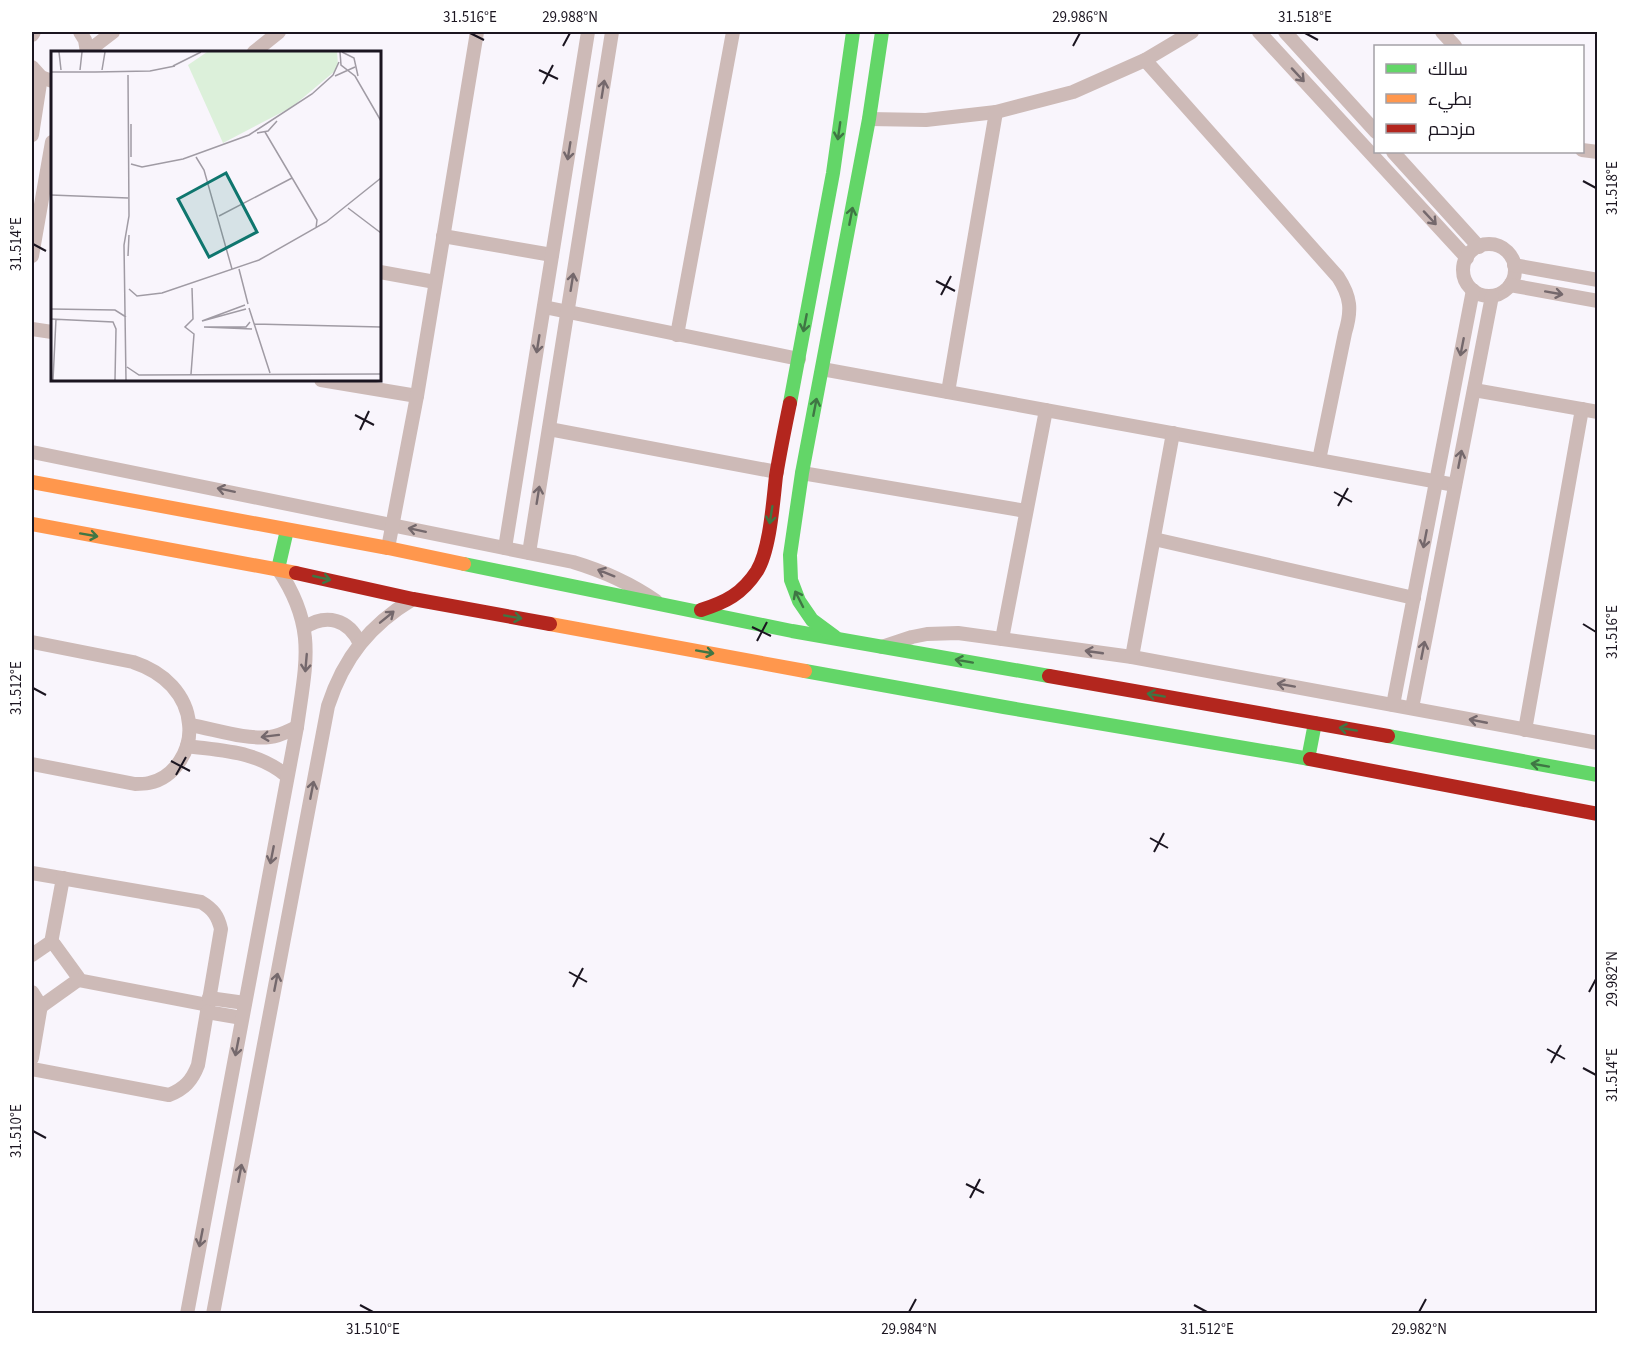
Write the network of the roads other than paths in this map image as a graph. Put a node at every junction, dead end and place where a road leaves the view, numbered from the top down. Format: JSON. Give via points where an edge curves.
{"nodes":[{"id":1,"x":80,"y":32,"type":"edge"},
{"id":2,"x":113,"y":32,"type":"edge"},
{"id":3,"x":279,"y":32,"type":"edge"},
{"id":4,"x":477,"y":32,"type":"edge"},
{"id":5,"x":588,"y":32,"type":"edge"},
{"id":6,"x":612,"y":32,"type":"edge"},
{"id":7,"x":733,"y":32,"type":"edge"},
{"id":8,"x":853,"y":32,"type":"edge"},
{"id":9,"x":882,"y":32,"type":"edge"},
{"id":10,"x":1192,"y":32,"type":"edge"},
{"id":11,"x":1259,"y":32,"type":"edge"},
{"id":12,"x":1285,"y":32,"type":"edge"},
{"id":13,"x":1442,"y":32,"type":"edge"},
{"id":14,"x":1454,"y":45,"type":"edge"},
{"id":15,"x":87,"y":51,"type":"edge"},
{"id":16,"x":88,"y":51,"type":"edge"},
{"id":17,"x":255,"y":51,"type":"edge"},
{"id":18,"x":1145,"y":60,"type":"junction"},
{"id":19,"x":862,"y":73,"type":"junction"},
{"id":20,"x":42,"y":75,"type":"edge"},
{"id":21,"x":857,"y":103,"type":"junction"},
{"id":22,"x":996,"y":112,"type":"junction"},
{"id":23,"x":869,"y":119,"type":"junction"},
{"id":24,"x":1374,"y":130,"type":"edge"},
{"id":25,"x":32,"y":135,"type":"edge"},
{"id":26,"x":1395,"y":153,"type":"edge"},
{"id":27,"x":51,"y":154,"type":"edge"},
{"id":28,"x":46,"y":215,"type":"edge"},
{"id":29,"x":443,"y":236,"type":"junction"},
{"id":30,"x":1479,"y":247,"type":"junction"},
{"id":31,"x":552,"y":255,"type":"junction"},
{"id":32,"x":32,"y":256,"type":"edge"},
{"id":33,"x":1467,"y":258,"type":"junction"},
{"id":34,"x":1514,"y":265,"type":"junction"},
{"id":35,"x":381,"y":272,"type":"edge"},
{"id":36,"x":1598,"y":280,"type":"edge"},
{"id":37,"x":435,"y":282,"type":"junction"},
{"id":38,"x":1510,"y":285,"type":"junction"},
{"id":39,"x":1473,"y":290,"type":"junction"},
{"id":40,"x":1492,"y":296,"type":"junction"},
{"id":41,"x":1598,"y":301,"type":"edge"},
{"id":42,"x":544,"y":307,"type":"junction"},
{"id":43,"x":567,"y":312,"type":"junction"},
{"id":44,"x":32,"y":328,"type":"edge"},
{"id":45,"x":51,"y":332,"type":"edge"},
{"id":46,"x":677,"y":335,"type":"junction"},
{"id":47,"x":798,"y":359,"type":"junction"},
{"id":48,"x":822,"y":369,"type":"junction"},
{"id":49,"x":327,"y":381,"type":"edge"},
{"id":50,"x":1474,"y":390,"type":"junction"},
{"id":51,"x":948,"y":392,"type":"junction"},
{"id":52,"x":417,"y":396,"type":"junction"},
{"id":53,"x":1582,"y":409,"type":"junction"},
{"id":54,"x":1046,"y":410,"type":"junction"},
{"id":55,"x":1598,"y":412,"type":"edge"},
{"id":56,"x":549,"y":429,"type":"junction"},
{"id":57,"x":1173,"y":434,"type":"junction"},
{"id":58,"x":32,"y":452,"type":"edge"},
{"id":59,"x":1319,"y":460,"type":"junction"},
{"id":60,"x":777,"y":472,"type":"junction"},
{"id":61,"x":802,"y":473,"type":"junction"},
{"id":62,"x":32,"y":482,"type":"edge"},
{"id":63,"x":1436,"y":482,"type":"junction"},
{"id":64,"x":1455,"y":485,"type":"junction"},
{"id":65,"x":1026,"y":511,"type":"junction"},
{"id":66,"x":32,"y":524,"type":"edge"},
{"id":67,"x":392,"y":525,"type":"junction"},
{"id":68,"x":287,"y":530,"type":"junction"},
{"id":69,"x":1154,"y":539,"type":"junction"},
{"id":70,"x":388,"y":548,"type":"junction"},
{"id":71,"x":505,"y":548,"type":"junction"},
{"id":72,"x":529,"y":553,"type":"junction"},
{"id":73,"x":790,"y":555,"type":"junction"},
{"id":74,"x":771,"y":563,"type":"junction"},
{"id":75,"x":278,"y":569,"type":"junction"},
{"id":76,"x":1414,"y":598,"type":"junction"},
{"id":77,"x":413,"y":599,"type":"junction"},
{"id":78,"x":657,"y":602,"type":"junction"},
{"id":79,"x":697,"y":610,"type":"junction"},
{"id":80,"x":304,"y":628,"type":"junction"},
{"id":81,"x":839,"y":639,"type":"junction"},
{"id":82,"x":1002,"y":639,"type":"junction"},
{"id":83,"x":32,"y":642,"type":"edge"},
{"id":84,"x":360,"y":644,"type":"junction"},
{"id":85,"x":882,"y":647,"type":"junction"},
{"id":86,"x":1132,"y":657,"type":"junction"},
{"id":87,"x":1393,"y":705,"type":"junction"},
{"id":88,"x":1412,"y":708,"type":"junction"},
{"id":89,"x":1315,"y":723,"type":"junction"},
{"id":90,"x":190,"y":725,"type":"junction"},
{"id":91,"x":297,"y":727,"type":"junction"},
{"id":92,"x":1525,"y":730,"type":"junction"},
{"id":93,"x":1598,"y":743,"type":"edge"},
{"id":94,"x":187,"y":746,"type":"junction"},
{"id":95,"x":1308,"y":759,"type":"junction"},
{"id":96,"x":32,"y":764,"type":"edge"},
{"id":97,"x":1598,"y":775,"type":"edge"},
{"id":98,"x":287,"y":776,"type":"junction"},
{"id":99,"x":1598,"y":814,"type":"edge"},
{"id":100,"x":32,"y":873,"type":"edge"},
{"id":101,"x":63,"y":878,"type":"junction"},
{"id":102,"x":51,"y":943,"type":"junction"},
{"id":103,"x":32,"y":955,"type":"edge"},
{"id":104,"x":78,"y":981,"type":"junction"},
{"id":105,"x":32,"y":992,"type":"edge"},
{"id":106,"x":245,"y":1003,"type":"junction"},
{"id":107,"x":41,"y":1005,"type":"junction"},
{"id":108,"x":208,"y":1005,"type":"junction"},
{"id":109,"x":242,"y":1018,"type":"junction"},
{"id":110,"x":32,"y":1058,"type":"edge"},
{"id":111,"x":32,"y":1069,"type":"edge"},
{"id":112,"x":187,"y":1314,"type":"edge"},
{"id":113,"x":213,"y":1314,"type":"edge"}],
"edges":[{"from":1,"to":15,"type":"street"},
{"from":2,"to":16,"type":"street"},
{"from":3,"to":17,"type":"street"},
{"from":4,"to":29,"type":"street"},
{"from":5,"to":31,"type":"street","one_way":true},
{"from":43,"to":6,"type":"street","one_way":true},
{"from":7,"to":46,"type":"street"},
{"from":8,"to":19,"type":"street"},
{"from":9,"to":19,"type":"street"},
{"from":10,"to":18,"type":"street"},
{"from":11,"to":33,"type":"street","one_way":true},
{"from":12,"to":24,"type":"street"},
{"from":13,"to":14,"type":"street"},
{"from":18,"to":22,"type":"street","via":[[1073,92]]},
{"from":18,"to":59,"type":"street","via":[[1346,289],[1349,319]]},
{"from":19,"to":21,"type":"street"},
{"from":19,"to":21,"type":"street"},
{"from":20,"to":25,"type":"street"},
{"from":21,"to":23,"type":"street"},
{"from":21,"to":47,"type":"street","one_way":true,"via":[[833,173]]},
{"from":22,"to":23,"type":"street","via":[[926,120]]},
{"from":22,"to":51,"type":"street"},
{"from":48,"to":23,"type":"street","one_way":true},
{"from":26,"to":30,"type":"street"},
{"from":27,"to":28,"type":"street"},
{"from":28,"to":32,"type":"street"},
{"from":29,"to":31,"type":"street"},
{"from":29,"to":37,"type":"street"},
{"from":30,"to":33,"type":"street"},
{"from":30,"to":34,"type":"street","via":[[1501,247]]},
{"from":31,"to":42,"type":"street"},
{"from":33,"to":39,"type":"street","via":[[1465,278]]},
{"from":34,"to":36,"type":"street"},
{"from":34,"to":38,"type":"street"},
{"from":35,"to":37,"type":"street"},
{"from":37,"to":52,"type":"street"},
{"from":38,"to":40,"type":"street"},
{"from":38,"to":41,"type":"street","one_way":true},
{"from":39,"to":40,"type":"street"},
{"from":39,"to":63,"type":"street","one_way":true},
{"from":40,"to":50,"type":"street"},
{"from":42,"to":43,"type":"street"},
{"from":42,"to":71,"type":"street","one_way":true},
{"from":43,"to":46,"type":"street"},
{"from":43,"to":56,"type":"street"},
{"from":44,"to":45,"type":"street"},
{"from":46,"to":47,"type":"street"},
{"from":47,"to":60,"type":"street"},
{"from":48,"to":51,"type":"street"},
{"from":61,"to":48,"type":"street","one_way":true},
{"from":49,"to":52,"type":"street"},
{"from":50,"to":53,"type":"street"},
{"from":64,"to":50,"type":"street","one_way":true},
{"from":51,"to":54,"type":"street"},
{"from":52,"to":67,"type":"street"},
{"from":53,"to":55,"type":"street"},
{"from":53,"to":92,"type":"street"},
{"from":54,"to":57,"type":"street"},
{"from":54,"to":65,"type":"street"},
{"from":56,"to":60,"type":"street"},
{"from":72,"to":56,"type":"street","one_way":true},
{"from":57,"to":59,"type":"street"},
{"from":57,"to":69,"type":"street"},
{"from":67,"to":58,"type":"street","one_way":true},
{"from":59,"to":63,"type":"street"},
{"from":60,"to":74,"type":"street","one_way":true},
{"from":61,"to":65,"type":"street"},
{"from":61,"to":73,"type":"street"},
{"from":62,"to":68,"type":"street"},
{"from":63,"to":64,"type":"street"},
{"from":63,"to":76,"type":"street","one_way":true},
{"from":88,"to":64,"type":"street","one_way":true},
{"from":65,"to":82,"type":"street"},
{"from":66,"to":75,"type":"street","one_way":true},
{"from":67,"to":70,"type":"street"},
{"from":71,"to":67,"type":"street","one_way":true},
{"from":68,"to":70,"type":"street"},
{"from":68,"to":75,"type":"street"},
{"from":69,"to":76,"type":"street"},
{"from":69,"to":86,"type":"street"},
{"from":70,"to":78,"type":"street"},
{"from":71,"to":72,"type":"street"},
{"from":78,"to":72,"type":"street","one_way":true,"via":[[608,574]]},
{"from":73,"to":74,"type":"street","via":[[785,563]]},
{"from":81,"to":73,"type":"street","one_way":true,"via":[[812,620],[799,601],[791,580]]},
{"from":74,"to":79,"type":"street","via":[[758,570],[732,598]]},
{"from":75,"to":77,"type":"street","one_way":true},
{"from":75,"to":80,"type":"street","via":[[295,597]]},
{"from":76,"to":87,"type":"street"},
{"from":84,"to":77,"type":"street","one_way":true,"via":[[384,619]]},
{"from":77,"to":95,"type":"street","one_way":true},
{"from":78,"to":79,"type":"street"},
{"from":79,"to":81,"type":"street"},
{"from":80,"to":84,"type":"street","via":[[319,620],[336,621],[351,629]]},
{"from":80,"to":91,"type":"street","one_way":true,"via":[[307,661]]},
{"from":81,"to":85,"type":"street"},
{"from":82,"to":85,"type":"street","via":[[943,633],[912,637]]},
{"from":86,"to":82,"type":"street","one_way":true},
{"from":83,"to":90,"type":"street","via":[[147,667],[180,697]]},
{"from":113,"to":84,"type":"street","one_way":true,"via":[[328,706],[341,673]]},
{"from":89,"to":85,"type":"street","one_way":true},
{"from":87,"to":86,"type":"street","one_way":true},
{"from":87,"to":88,"type":"street"},
{"from":92,"to":88,"type":"street","one_way":true},
{"from":89,"to":95,"type":"street"},
{"from":97,"to":89,"type":"street","one_way":true},
{"from":91,"to":90,"type":"street","one_way":true,"via":[[284,734],[256,737]]},
{"from":90,"to":94,"type":"street"},
{"from":91,"to":98,"type":"street"},
{"from":92,"to":93,"type":"street"},
{"from":94,"to":96,"type":"street","via":[[174,770],[149,783],[135,784]]},
{"from":94,"to":98,"type":"street","via":[[251,755]]},
{"from":95,"to":99,"type":"street"},
{"from":98,"to":106,"type":"street","one_way":true},
{"from":100,"to":101,"type":"street"},
{"from":101,"to":102,"type":"street"},
{"from":101,"to":108,"type":"street","via":[[201,902],[211,908],[221,929]]},
{"from":102,"to":103,"type":"street"},
{"from":102,"to":104,"type":"street"},
{"from":104,"to":107,"type":"street"},
{"from":104,"to":108,"type":"street"},
{"from":105,"to":107,"type":"street"},
{"from":106,"to":108,"type":"street"},
{"from":106,"to":109,"type":"street"},
{"from":107,"to":110,"type":"street"},
{"from":108,"to":109,"type":"street"},
{"from":108,"to":111,"type":"street","via":[[194,1075],[188,1084],[169,1095]]},
{"from":109,"to":112,"type":"street","one_way":true}]}
